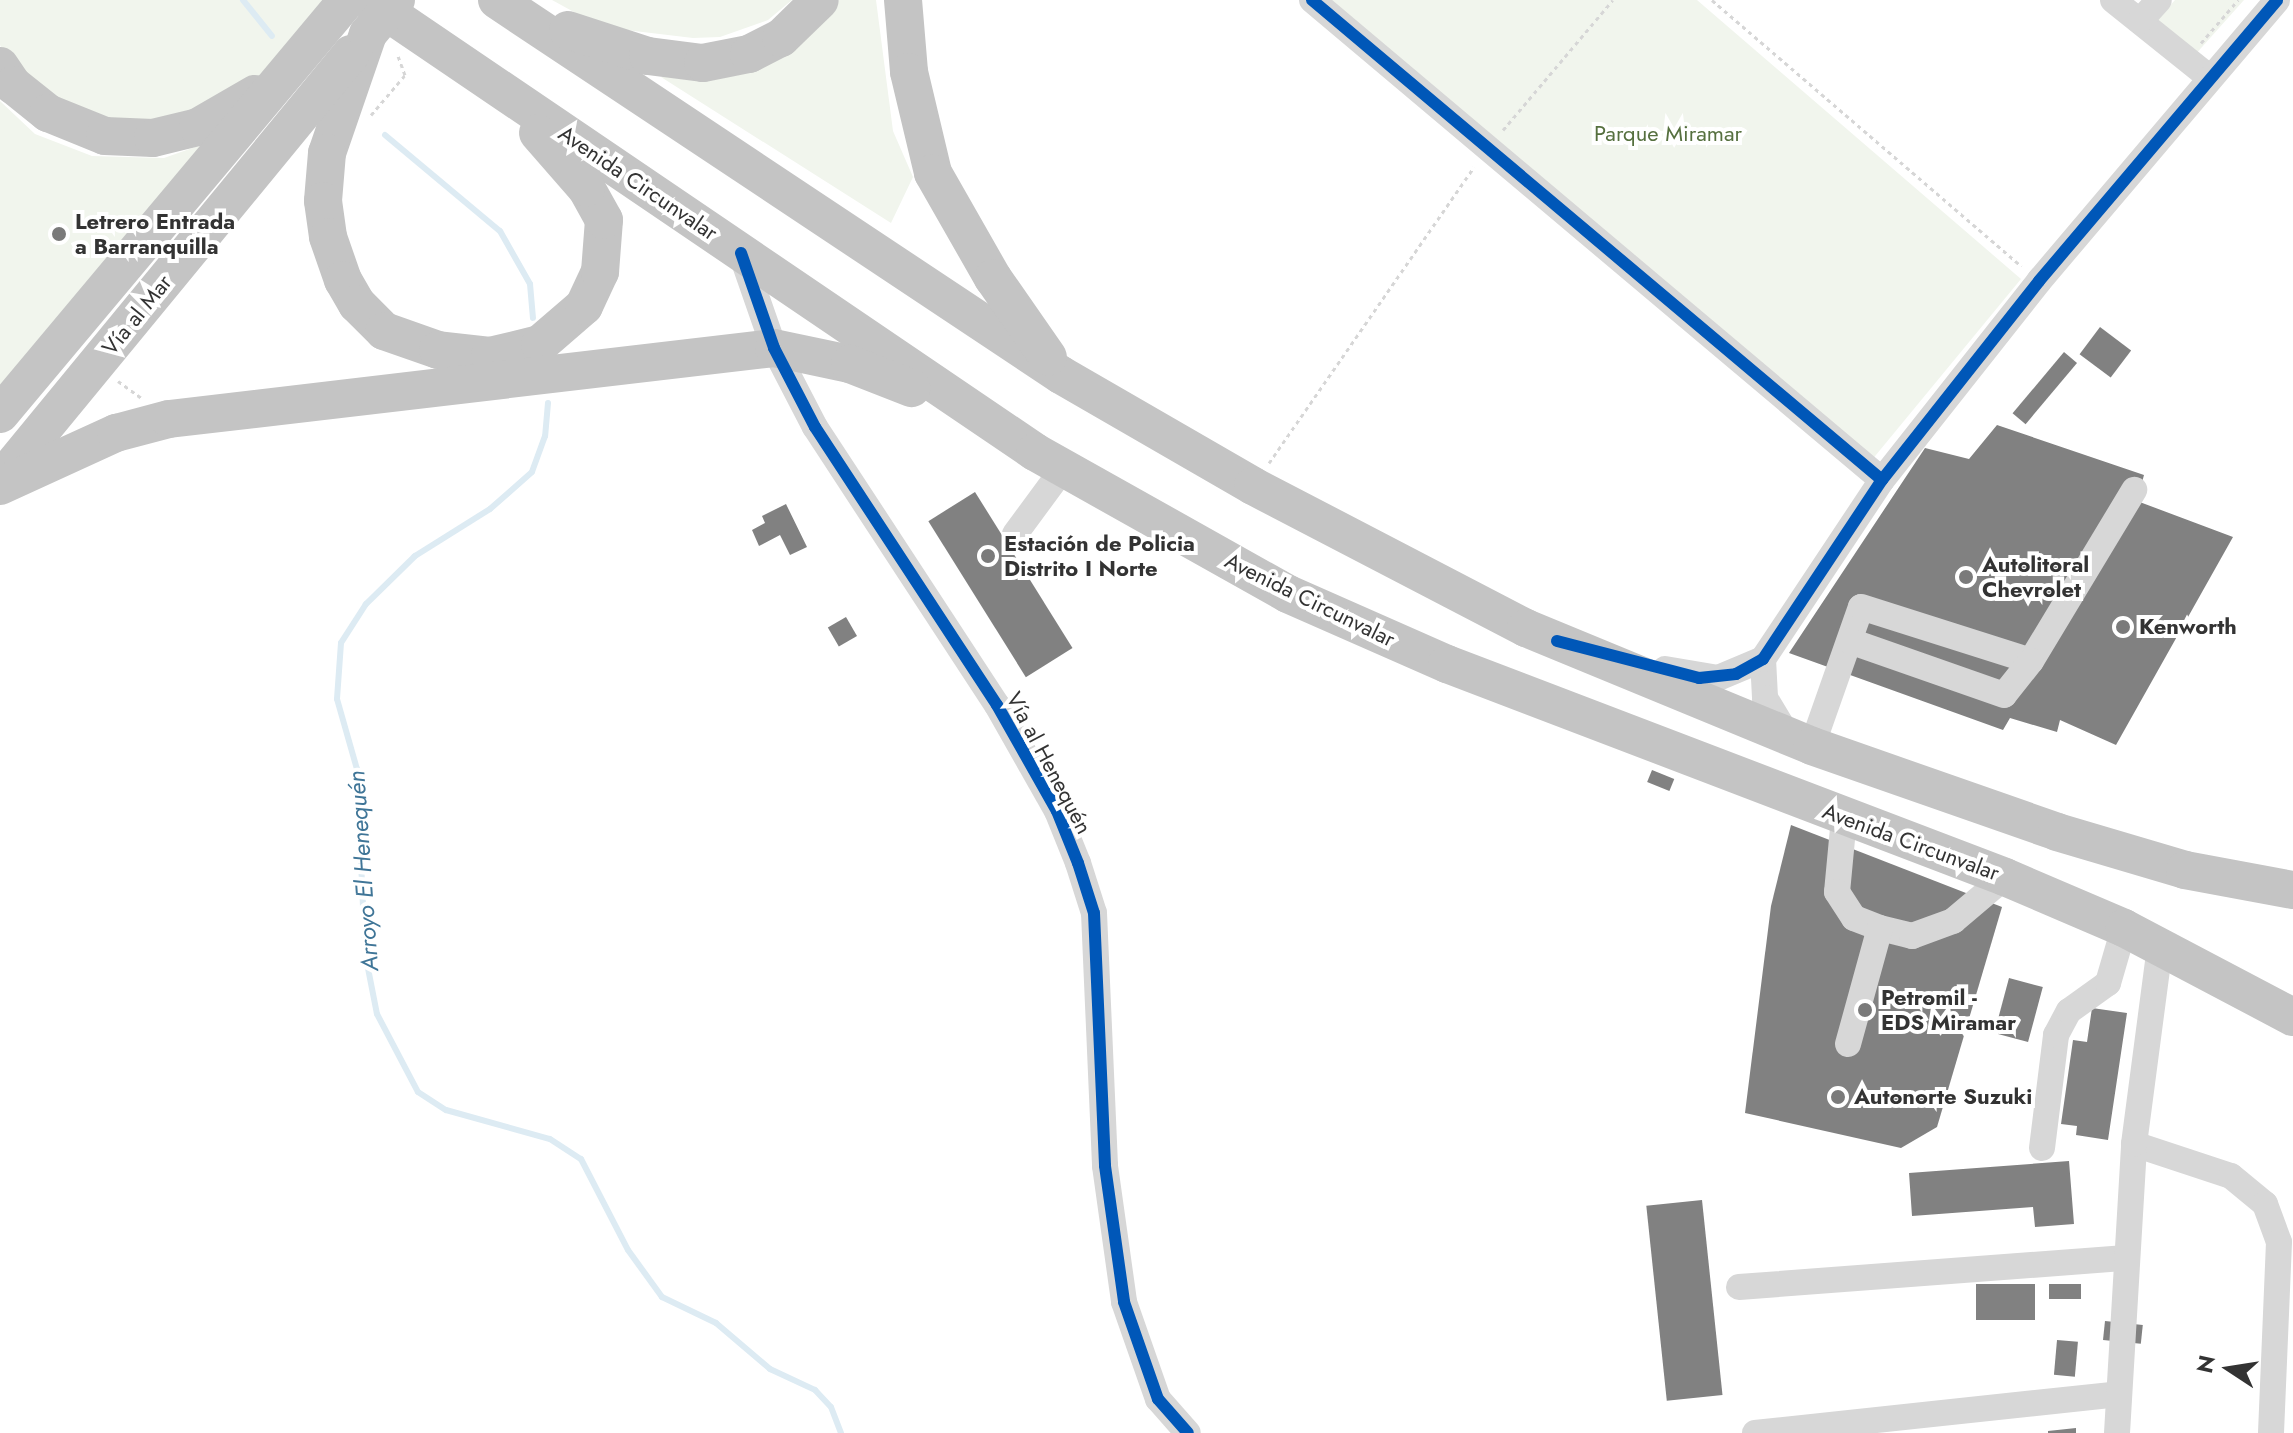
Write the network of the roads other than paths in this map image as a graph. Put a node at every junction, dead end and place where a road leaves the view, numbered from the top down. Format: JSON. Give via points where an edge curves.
{"nodes":[{"id":1,"x":820,"y":0,"type":"edge"},
{"id":2,"x":903,"y":0,"type":"edge"},
{"id":3,"x":1312,"y":0,"type":"edge"},
{"id":4,"x":2113,"y":0,"type":"edge"},
{"id":5,"x":2159,"y":0,"type":"edge"},
{"id":6,"x":2277,"y":0,"type":"edge"},
{"id":7,"x":505,"y":5,"type":"edge"},
{"id":8,"x":356,"y":11,"type":"edge"},
{"id":9,"x":405,"y":15,"type":"edge"},
{"id":10,"x":2140,"y":21,"type":"junction"},
{"id":11,"x":0,"y":66,"type":"edge"},
{"id":12,"x":483,"y":76,"type":"junction"},
{"id":13,"x":2208,"y":76,"type":"junction"},
{"id":14,"x":741,"y":253,"type":"junction"},
{"id":15,"x":774,"y":348,"type":"junction"},
{"id":16,"x":1061,"y":375,"type":"junction"},
{"id":17,"x":0,"y":414,"type":"edge"},
{"id":18,"x":1049,"y":460,"type":"junction"},
{"id":19,"x":1882,"y":480,"type":"junction"},
{"id":20,"x":0,"y":484,"type":"edge"},
{"id":21,"x":2134,"y":490,"type":"dead end"},
{"id":22,"x":1015,"y":534,"type":"dead end"},
{"id":23,"x":1557,"y":641,"type":"junction"},
{"id":24,"x":1850,"y":641,"type":"junction"},
{"id":25,"x":1763,"y":659,"type":"junction"},
{"id":26,"x":2031,"y":661,"type":"junction"},
{"id":27,"x":1801,"y":741,"type":"junction"},
{"id":28,"x":1844,"y":818,"type":"junction"},
{"id":29,"x":2005,"y":877,"type":"junction"},
{"id":30,"x":2293,"y":890,"type":"edge"},
{"id":31,"x":1880,"y":928,"type":"junction"},
{"id":32,"x":2124,"y":928,"type":"junction"},
{"id":33,"x":2160,"y":946,"type":"junction"},
{"id":34,"x":2293,"y":1017,"type":"edge"},
{"id":35,"x":1848,"y":1044,"type":"dead end"},
{"id":36,"x":2134,"y":1144,"type":"junction"},
{"id":37,"x":2042,"y":1148,"type":"dead end"},
{"id":38,"x":2126,"y":1258,"type":"junction"},
{"id":39,"x":1739,"y":1287,"type":"dead end"},
{"id":40,"x":2119,"y":1394,"type":"junction"},
{"id":41,"x":1188,"y":1433,"type":"edge"},
{"id":42,"x":1755,"y":1433,"type":"edge"},
{"id":43,"x":2117,"y":1433,"type":"edge"},
{"id":44,"x":2271,"y":1433,"type":"edge"}],
"edges":[{"from":1,"to":7,"type":"highway","via":[[781,38],[749,54],[703,63],[621,49]]},
{"from":2,"to":16,"type":"highway","via":[[909,72],[933,173],[993,278]]},
{"from":3,"to":19,"type":"street"},
{"from":4,"to":10,"type":"street"},
{"from":5,"to":10,"type":"street"},
{"from":6,"to":13,"type":"street"},
{"from":7,"to":16,"type":"highway"},
{"from":8,"to":9,"type":"highway","name":"Vía al Mar","bridge":true},
{"from":8,"to":11,"type":"highway","via":[[235,109],[198,127],[153,138],[105,136],[61,119],[13,85]]},
{"from":8,"to":12,"type":"highway","via":[[327,153],[323,201],[334,258],[357,304],[384,331],[438,350],[490,356],[540,344],[574,318],[592,293],[605,245],[598,204],[566,162]]},
{"from":8,"to":17,"type":"highway","name":"Vía al Mar"},
{"from":8,"to":20,"type":"highway","name":"Vía al Mar","via":[[97,364]]},
{"from":9,"to":12,"type":"highway","name":"Avenida Circunvalar"},
{"from":10,"to":13,"type":"street"},
{"from":12,"to":14,"type":"highway","name":"Avenida Circunvalar"},
{"from":13,"to":19,"type":"street"},
{"from":14,"to":15,"type":"street","name":"Vía al Henequén"},
{"from":14,"to":18,"type":"highway","name":"Avenida Circunvalar"},
{"from":15,"to":18,"type":"highway","via":[[875,372]]},
{"from":15,"to":20,"type":"highway","via":[[169,419],[116,433]]},
{"from":15,"to":41,"type":"street","name":"Vía al Henequén","via":[[815,427],[997,705],[1057,811],[1078,863],[1096,926],[1105,1166],[1124,1302],[1158,1399]]},
{"from":16,"to":23,"type":"highway","via":[[1253,486]]},
{"from":18,"to":22,"type":"street"},
{"from":18,"to":28,"type":"highway","name":"Avenida Circunvalar","via":[[1288,594],[1447,664]]},
{"from":19,"to":25,"type":"street"},
{"from":21,"to":26,"type":"street"},
{"from":23,"to":25,"type":"street","via":[[1699,678],[1736,674]]},
{"from":23,"to":27,"type":"highway"},
{"from":24,"to":26,"type":"street","via":[[2004,695]]},
{"from":24,"to":26,"type":"street","via":[[1861,607]]},
{"from":24,"to":27,"type":"street"},
{"from":25,"to":27,"type":"street","via":[[1765,698]]},
{"from":27,"to":30,"type":"highway","via":[[2143,857]]},
{"from":28,"to":29,"type":"highway","name":"Avenida Circunvalar"},
{"from":28,"to":31,"type":"street","via":[[1837,892],[1854,918]]},
{"from":29,"to":31,"type":"street","via":[[1953,921],[1912,936]]},
{"from":29,"to":32,"type":"highway","name":"Avenida Circunvalar"},
{"from":31,"to":35,"type":"street"},
{"from":32,"to":33,"type":"highway","name":"Avenida Circunvalar"},
{"from":32,"to":37,"type":"street","via":[[2108,983],[2069,1011],[2056,1035]]},
{"from":33,"to":34,"type":"highway","name":"Avenida Circunvalar"},
{"from":33,"to":36,"type":"street"},
{"from":36,"to":38,"type":"street"},
{"from":36,"to":44,"type":"street","via":[[2231,1176],[2265,1204],[2279,1242]]},
{"from":38,"to":39,"type":"street"},
{"from":38,"to":40,"type":"street"},
{"from":40,"to":42,"type":"street"},
{"from":40,"to":43,"type":"street"}]}
